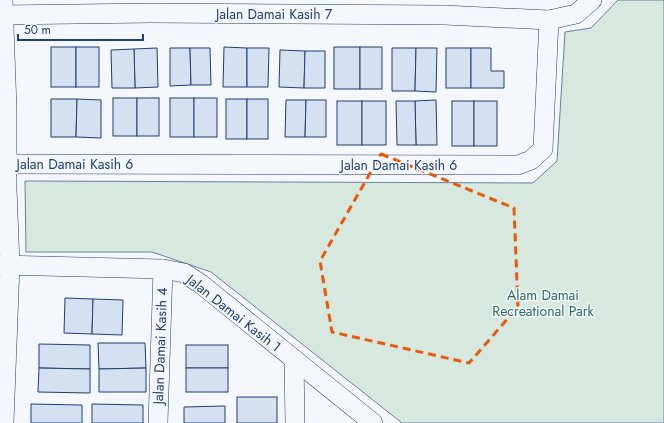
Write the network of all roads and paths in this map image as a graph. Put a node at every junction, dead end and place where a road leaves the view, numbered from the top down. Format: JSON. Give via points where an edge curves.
{"nodes":[{"id":1,"x":592,"y":0,"type":"edge"},
{"id":2,"x":152,"y":6,"type":"edge"},
{"id":3,"x":299,"y":7,"type":"edge"},
{"id":4,"x":444,"y":7,"type":"edge"},
{"id":5,"x":2,"y":10,"type":"edge"},
{"id":6,"x":549,"y":20,"type":"junction"},
{"id":7,"x":4,"y":164,"type":"edge"},
{"id":8,"x":4,"y":216,"type":"edge"},
{"id":9,"x":5,"y":265,"type":"edge"},
{"id":10,"x":163,"y":268,"type":"junction"},
{"id":11,"x":294,"y":360,"type":"junction"},
{"id":12,"x":2,"y":418,"type":"edge"},
{"id":13,"x":158,"y":423,"type":"edge"},
{"id":14,"x":295,"y":423,"type":"edge"},
{"id":15,"x":373,"y":423,"type":"edge"}],
"edges":[{"from":1,"to":6,"type":"street","name":"Jalan Damai Kasih 7","via":[[576,14]]},
{"from":2,"to":3,"type":"street","name":"Jalan Damai Kasih 7"},
{"from":2,"to":5,"type":"street","name":"Jalan Damai Kasih 7"},
{"from":3,"to":4,"type":"street","name":"Jalan Damai Kasih 7"},
{"from":4,"to":6,"type":"street","name":"Jalan Damai Kasih 7"},
{"from":5,"to":7,"type":"street","via":[[7,108]]},
{"from":6,"to":7,"type":"street","name":"Jalan Damai Kasih 6","via":[[543,149],[531,160],[518,165]]},
{"from":7,"to":8,"type":"street"},
{"from":8,"to":9,"type":"street"},
{"from":9,"to":10,"type":"street","name":"Jalan Damai Kasih 1"},
{"from":9,"to":12,"type":"street"},
{"from":10,"to":11,"type":"street","name":"Jalan Damai Kasih 1","via":[[184,274],[201,284]]},
{"from":10,"to":13,"type":"street","name":"Jalan Damai Kasih 4"},
{"from":11,"to":14,"type":"street"},
{"from":11,"to":15,"type":"street","name":"Jalan Damai Kasih 1"}]}
